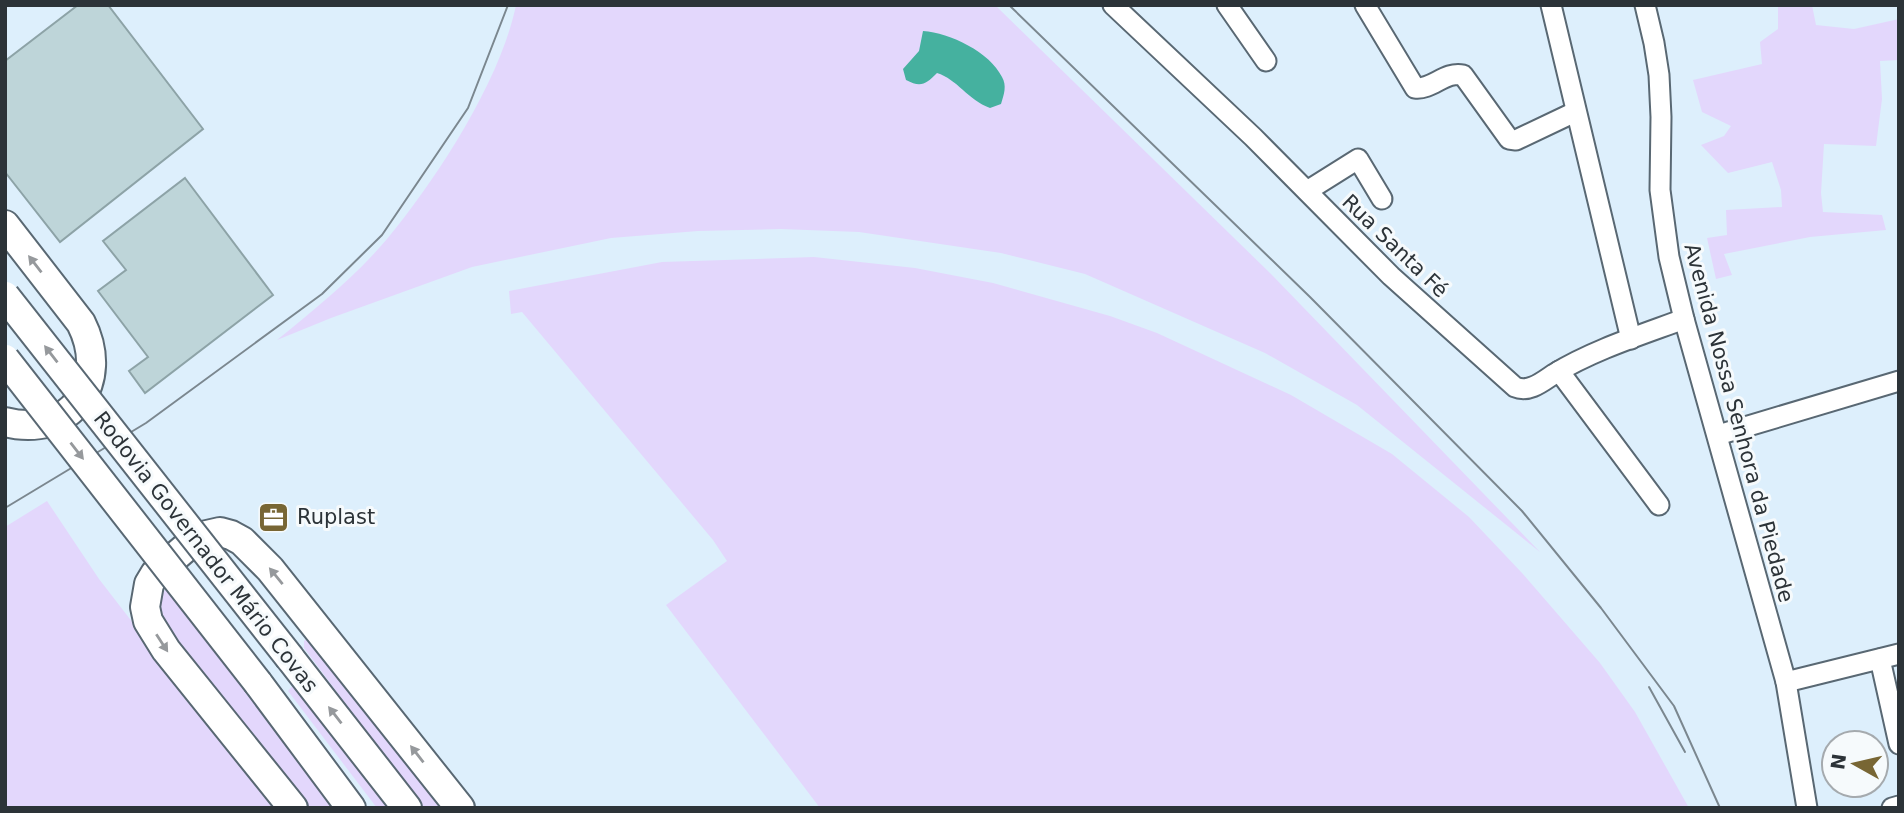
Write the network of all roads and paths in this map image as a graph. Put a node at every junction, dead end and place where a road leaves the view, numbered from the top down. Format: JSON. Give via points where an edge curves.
{"nodes":[{"id":1,"x":1113,"y":5,"type":"edge"},
{"id":2,"x":1227,"y":5,"type":"edge"},
{"id":3,"x":1550,"y":5,"type":"edge"},
{"id":4,"x":1645,"y":5,"type":"edge"},
{"id":5,"x":1373,"y":8,"type":"edge"},
{"id":6,"x":1266,"y":61,"type":"dead end"},
{"id":7,"x":1575,"y":112,"type":"junction"},
{"id":8,"x":1307,"y":191,"type":"junction"},
{"id":9,"x":1382,"y":199,"type":"dead end"},
{"id":10,"x":5,"y":225,"type":"edge"},
{"id":11,"x":5,"y":296,"type":"edge"},
{"id":12,"x":1684,"y":319,"type":"junction"},
{"id":13,"x":1631,"y":339,"type":"junction"},
{"id":14,"x":5,"y":359,"type":"edge"},
{"id":15,"x":1559,"y":371,"type":"junction"},
{"id":16,"x":1899,"y":381,"type":"edge"},
{"id":17,"x":5,"y":422,"type":"edge"},
{"id":18,"x":1718,"y":435,"type":"junction"},
{"id":19,"x":1659,"y":505,"type":"dead end"},
{"id":20,"x":1890,"y":657,"type":"edge"},
{"id":21,"x":1786,"y":682,"type":"junction"},
{"id":22,"x":1899,"y":744,"type":"edge"},
{"id":23,"x":1899,"y":806,"type":"edge"},
{"id":24,"x":293,"y":808,"type":"edge"},
{"id":25,"x":351,"y":808,"type":"edge"},
{"id":26,"x":407,"y":808,"type":"edge"},
{"id":27,"x":460,"y":808,"type":"edge"},
{"id":28,"x":1807,"y":808,"type":"edge"},
{"id":29,"x":1892,"y":808,"type":"edge"}],
"edges":[{"from":1,"to":8,"type":"street","name":"Rua Santa Fé"},
{"from":2,"to":6,"type":"street"},
{"from":3,"to":7,"type":"street"},
{"from":4,"to":12,"type":"street","name":"Avenida Nossa Senhora da Piedade","via":[[1658,75],[1663,226]]},
{"from":5,"to":7,"type":"street","via":[[1415,88],[1463,75],[1511,141]]},
{"from":7,"to":13,"type":"street"},
{"from":8,"to":9,"type":"street","via":[[1358,159]]},
{"from":8,"to":15,"type":"street","name":"Rua Santa Fé","via":[[1391,276],[1515,387],[1532,387]]},
{"from":17,"to":10,"type":"highway","one_way":true,"via":[[41,425],[69,411],[88,387],[92,364],[81,323]]},
{"from":26,"to":11,"type":"highway","name":"Rodovia Governador Mário Covas","one_way":true,"bridge":true},
{"from":12,"to":13,"type":"street","name":"Rua Santa Fé"},
{"from":12,"to":18,"type":"street","name":"Avenida Nossa Senhora da Piedade"},
{"from":13,"to":15,"type":"street","name":"Rua Santa Fé"},
{"from":14,"to":25,"type":"highway","name":"Rodovia Governador Mário Covas","one_way":true,"bridge":true},
{"from":15,"to":19,"type":"street"},
{"from":16,"to":18,"type":"street"},
{"from":18,"to":21,"type":"street","name":"Avenida Nossa Senhora da Piedade"},
{"from":20,"to":21,"type":"street"},
{"from":20,"to":22,"type":"street"},
{"from":21,"to":28,"type":"street","name":"Avenida Nossa Senhora da Piedade"},
{"from":23,"to":29,"type":"street"},
{"from":27,"to":24,"type":"highway","one_way":true,"via":[[270,569],[231,535],[220,532],[198,537],[155,574],[146,595],[148,621],[166,650]]}]}
